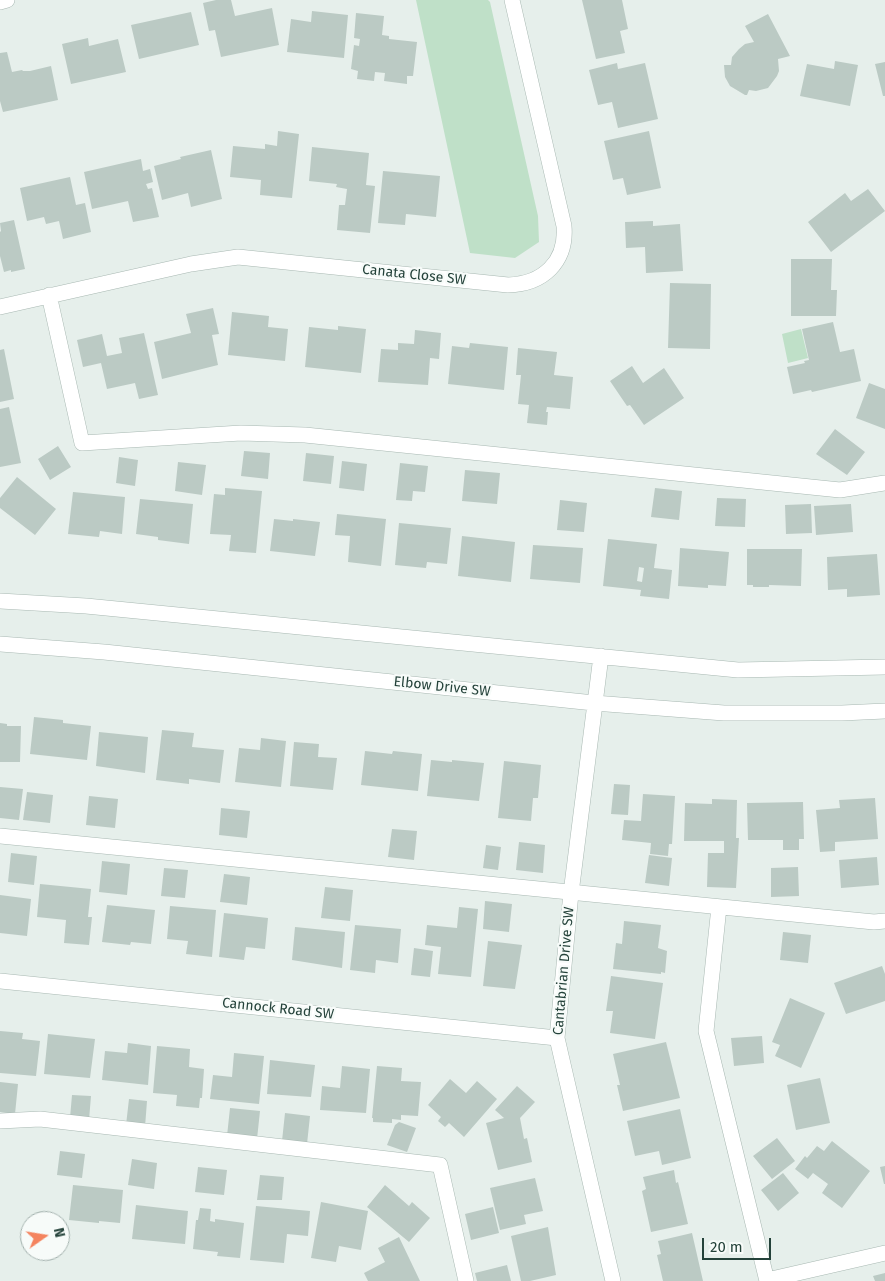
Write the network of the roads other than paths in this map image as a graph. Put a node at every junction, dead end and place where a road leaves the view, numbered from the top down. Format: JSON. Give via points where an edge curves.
{"nodes":[{"id":1,"x":7,"y":0,"type":"edge"},
{"id":2,"x":512,"y":0,"type":"edge"},
{"id":3,"x":0,"y":2,"type":"edge"},
{"id":4,"x":49,"y":295,"type":"junction"},
{"id":5,"x":0,"y":307,"type":"edge"},
{"id":6,"x":885,"y":483,"type":"edge"},
{"id":7,"x":0,"y":601,"type":"edge"},
{"id":8,"x":0,"y":644,"type":"edge"},
{"id":9,"x":601,"y":656,"type":"junction"},
{"id":10,"x":885,"y":667,"type":"edge"},
{"id":11,"x":594,"y":703,"type":"junction"},
{"id":12,"x":885,"y":711,"type":"edge"},
{"id":13,"x":0,"y":836,"type":"edge"},
{"id":14,"x":571,"y":893,"type":"junction"},
{"id":15,"x":719,"y":908,"type":"junction"},
{"id":16,"x":885,"y":920,"type":"edge"},
{"id":17,"x":0,"y":981,"type":"edge"},
{"id":18,"x":557,"y":1038,"type":"junction"},
{"id":19,"x":0,"y":1121,"type":"edge"},
{"id":20,"x":885,"y":1253,"type":"edge"},
{"id":21,"x":767,"y":1280,"type":"edge"},
{"id":22,"x":466,"y":1281,"type":"edge"},
{"id":23,"x":613,"y":1281,"type":"edge"}],
"edges":[{"from":1,"to":3,"type":"street"},
{"from":2,"to":4,"type":"street","name":"Canata Close SW","via":[[564,226],[560,256],[537,279],[508,285],[238,257]]},
{"from":4,"to":5,"type":"street","name":"Canata Close SW"},
{"from":4,"to":6,"type":"street","via":[[82,443],[241,434],[305,435],[840,490]]},
{"from":7,"to":9,"type":"street","via":[[86,606]]},
{"from":8,"to":11,"type":"street","name":"Elbow Drive SW"},
{"from":9,"to":10,"type":"street","via":[[738,670]]},
{"from":9,"to":11,"type":"street","name":"Cantabrian Drive SW"},
{"from":11,"to":12,"type":"street","name":"Elbow Drive SW","via":[[724,713]]},
{"from":11,"to":14,"type":"street","name":"Cantabrian Drive SW"},
{"from":13,"to":14,"type":"street"},
{"from":14,"to":15,"type":"street"},
{"from":14,"to":18,"type":"street","name":"Cantabrian Drive SW"},
{"from":15,"to":16,"type":"street","via":[[874,922]]},
{"from":15,"to":21,"type":"street","via":[[706,1031]]},
{"from":17,"to":18,"type":"street","name":"Cannock Road SW"},
{"from":18,"to":23,"type":"street","name":"Cantabrian Drive SW"},
{"from":19,"to":22,"type":"street","via":[[40,1119],[440,1165]]},
{"from":20,"to":21,"type":"street"}]}
